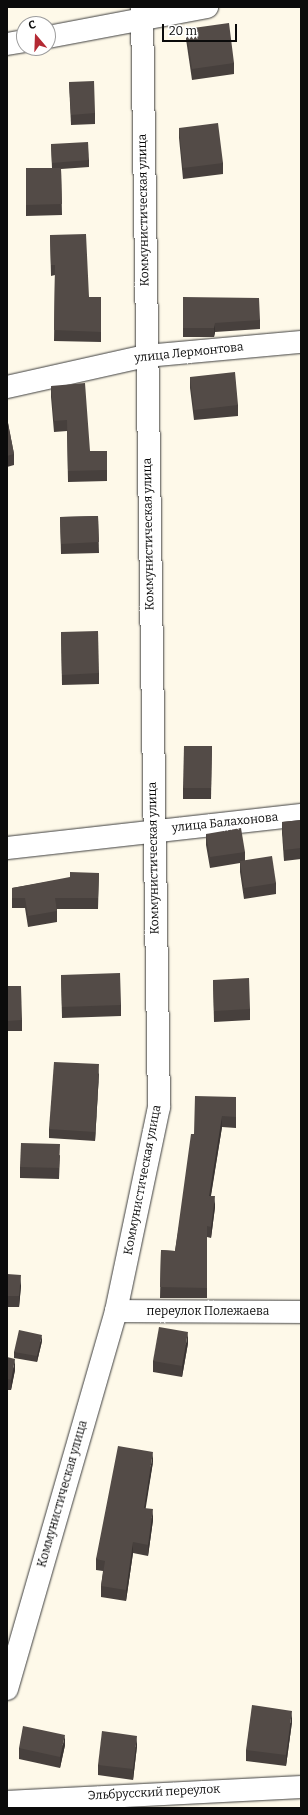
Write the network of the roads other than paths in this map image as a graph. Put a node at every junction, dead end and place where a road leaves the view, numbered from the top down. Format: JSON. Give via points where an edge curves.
{"nodes":[{"id":1,"x":207,"y":7,"type":"edge"},
{"id":2,"x":142,"y":13,"type":"edge"},
{"id":3,"x":56,"y":35,"type":"edge"},
{"id":4,"x":301,"y":342,"type":"edge"},
{"id":5,"x":146,"y":356,"type":"junction"},
{"id":6,"x":7,"y":387,"type":"edge"},
{"id":7,"x":301,"y":815,"type":"edge"},
{"id":8,"x":153,"y":830,"type":"junction"},
{"id":9,"x":7,"y":848,"type":"edge"},
{"id":10,"x":116,"y":1311,"type":"junction"},
{"id":11,"x":301,"y":1312,"type":"edge"},
{"id":12,"x":7,"y":1689,"type":"edge"},
{"id":13,"x":301,"y":1787,"type":"edge"},
{"id":14,"x":7,"y":1802,"type":"edge"}],
"edges":[{"from":1,"to":2,"type":"street"},
{"from":2,"to":3,"type":"street"},
{"from":2,"to":5,"type":"street","name":"Коммунистическая улица"},
{"from":4,"to":5,"type":"street","name":"улица Лермонтова"},
{"from":5,"to":6,"type":"street","name":"улица Лермонтова"},
{"from":5,"to":8,"type":"street","name":"Коммунистическая улица"},
{"from":7,"to":8,"type":"street","name":"улица Балахонова"},
{"from":8,"to":9,"type":"street","name":"улица Балахонова"},
{"from":8,"to":10,"type":"street","name":"Коммунистическая улица","via":[[159,1107]]},
{"from":10,"to":11,"type":"street","name":"переулок Полежаева"},
{"from":10,"to":12,"type":"street","name":"Коммунистическая улица"},
{"from":13,"to":14,"type":"street","name":"Эльбрусский переулок"}]}
